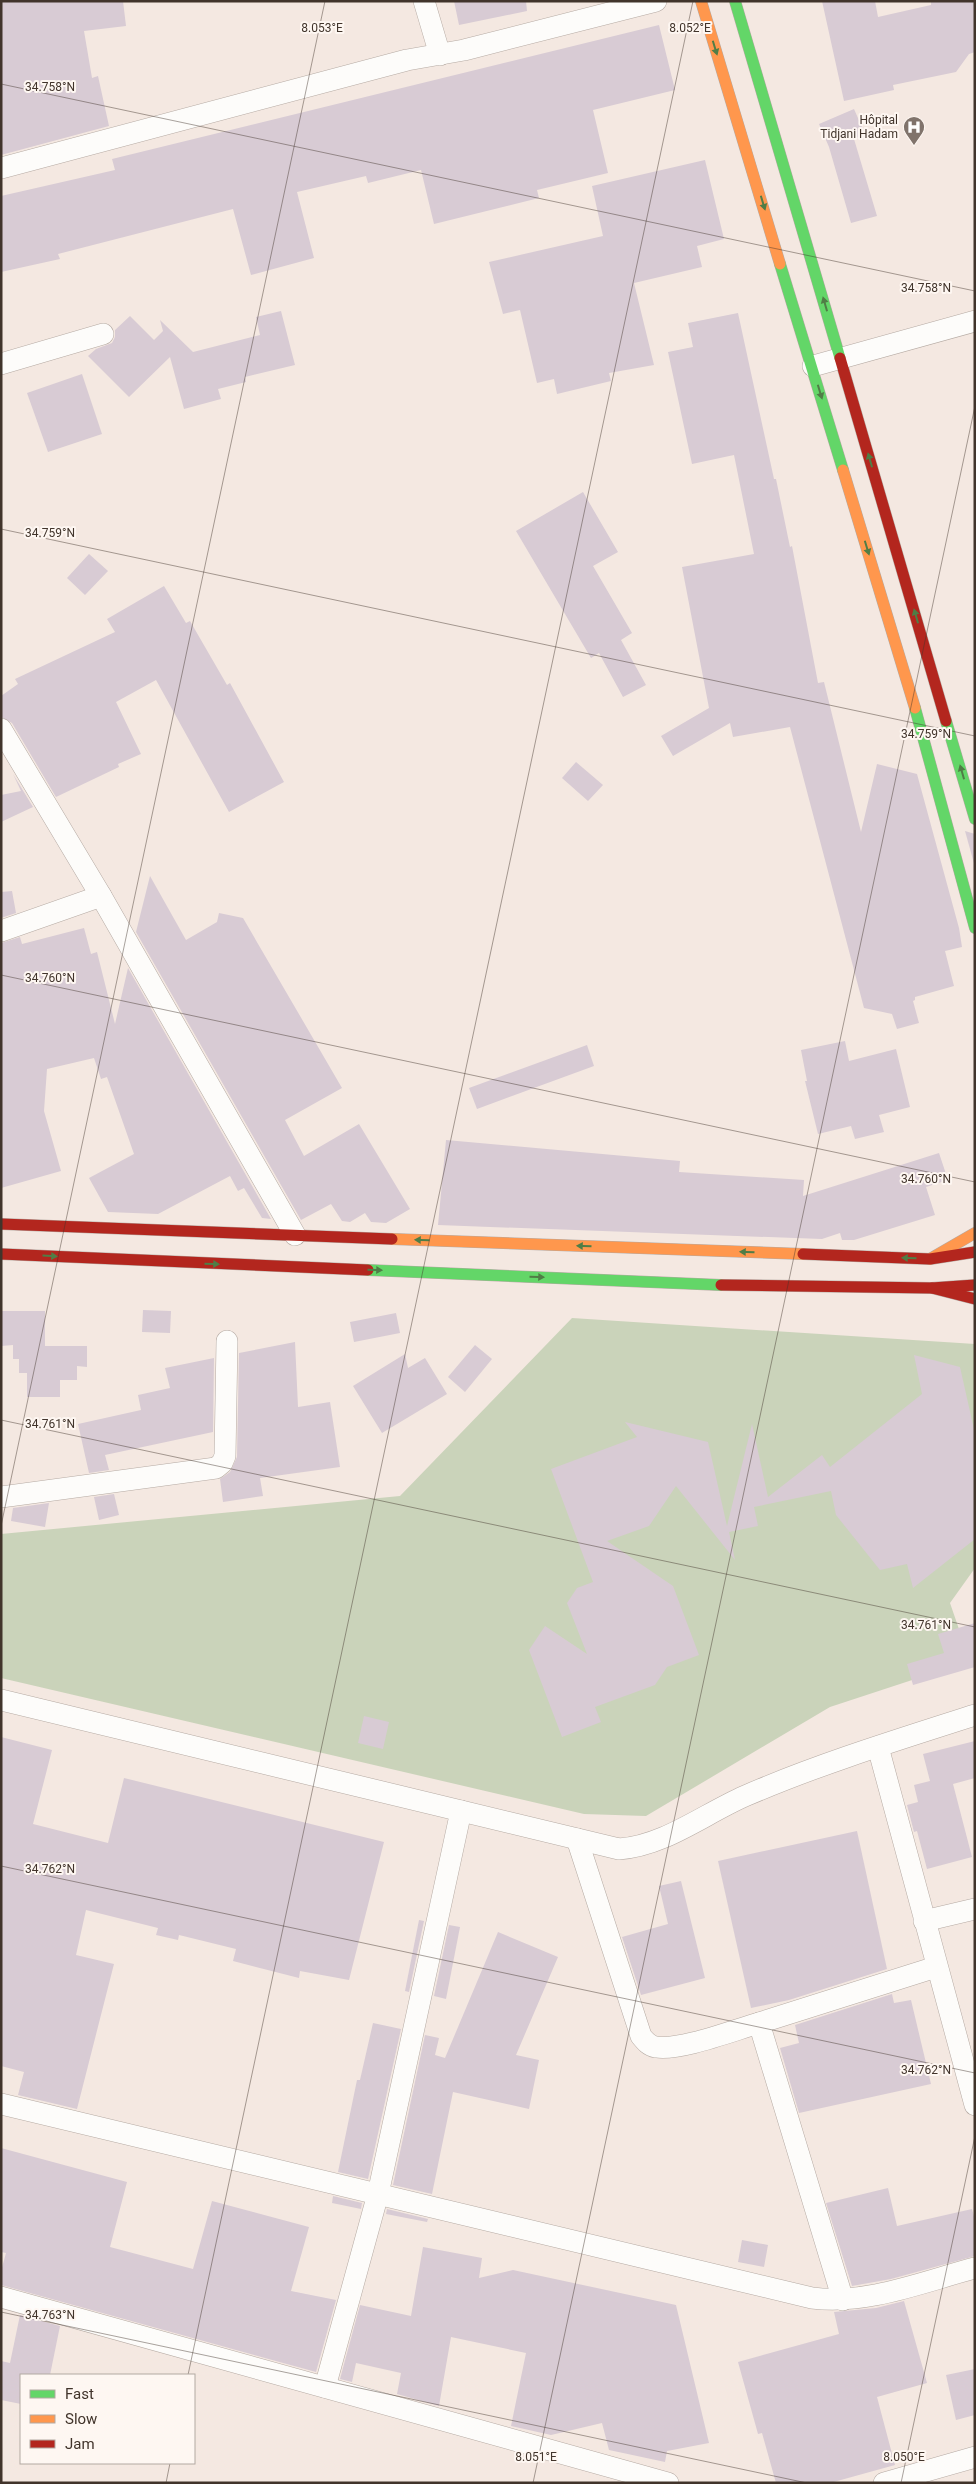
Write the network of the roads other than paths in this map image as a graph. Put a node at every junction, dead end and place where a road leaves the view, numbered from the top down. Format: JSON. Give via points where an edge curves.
{"nodes":[{"id":1,"x":424,"y":1,"type":"edge"},
{"id":2,"x":656,"y":1,"type":"edge"},
{"id":3,"x":701,"y":1,"type":"edge"},
{"id":4,"x":735,"y":1,"type":"edge"},
{"id":5,"x":440,"y":55,"type":"junction"},
{"id":6,"x":1,"y":168,"type":"edge"},
{"id":7,"x":975,"y":321,"type":"edge"},
{"id":8,"x":103,"y":334,"type":"dead end"},
{"id":9,"x":841,"y":359,"type":"junction"},
{"id":10,"x":2,"y":361,"type":"edge"},
{"id":11,"x":812,"y":366,"type":"junction"},
{"id":12,"x":1,"y":729,"type":"edge"},
{"id":13,"x":975,"y":819,"type":"edge"},
{"id":14,"x":101,"y":896,"type":"junction"},
{"id":15,"x":975,"y":928,"type":"edge"},
{"id":16,"x":1,"y":931,"type":"edge"},
{"id":17,"x":1,"y":1224,"type":"edge"},
{"id":18,"x":975,"y":1234,"type":"edge"},
{"id":19,"x":295,"y":1235,"type":"junction"},
{"id":20,"x":975,"y":1252,"type":"edge"},
{"id":21,"x":1,"y":1254,"type":"edge"},
{"id":22,"x":930,"y":1259,"type":"junction"},
{"id":23,"x":975,"y":1284,"type":"edge"},
{"id":24,"x":932,"y":1288,"type":"junction"},
{"id":25,"x":975,"y":1300,"type":"edge"},
{"id":26,"x":227,"y":1340,"type":"dead end"},
{"id":27,"x":1,"y":1497,"type":"edge"},
{"id":28,"x":1,"y":1700,"type":"edge"},
{"id":29,"x":975,"y":1716,"type":"edge"},
{"id":30,"x":878,"y":1747,"type":"junction"},
{"id":31,"x":460,"y":1811,"type":"junction"},
{"id":32,"x":577,"y":1839,"type":"junction"},
{"id":33,"x":975,"y":1910,"type":"edge"},
{"id":34,"x":924,"y":1921,"type":"junction"},
{"id":35,"x":936,"y":1967,"type":"junction"},
{"id":36,"x":759,"y":2023,"type":"junction"},
{"id":37,"x":1,"y":2104,"type":"edge"},
{"id":38,"x":975,"y":2105,"type":"edge"},
{"id":39,"x":378,"y":2194,"type":"junction"},
{"id":40,"x":975,"y":2268,"type":"edge"},
{"id":41,"x":1,"y":2297,"type":"edge"},
{"id":42,"x":843,"y":2300,"type":"junction"},
{"id":43,"x":325,"y":2387,"type":"junction"},
{"id":44,"x":975,"y":2457,"type":"edge"},
{"id":45,"x":668,"y":2483,"type":"edge"},
{"id":46,"x":884,"y":2483,"type":"edge"}],
"edges":[{"from":1,"to":5,"type":"street"},
{"from":2,"to":5,"type":"street"},
{"from":3,"to":11,"type":"street","one_way":true},
{"from":9,"to":4,"type":"street","one_way":true},
{"from":5,"to":6,"type":"street","via":[[407,60]]},
{"from":7,"to":9,"type":"street"},
{"from":8,"to":10,"type":"street"},
{"from":9,"to":11,"type":"street"},
{"from":13,"to":9,"type":"street","one_way":true},
{"from":11,"to":15,"type":"street","one_way":true,"via":[[925,742]]},
{"from":12,"to":14,"type":"street"},
{"from":14,"to":16,"type":"street"},
{"from":14,"to":19,"type":"street"},
{"from":17,"to":19,"type":"street"},
{"from":18,"to":22,"type":"street"},
{"from":22,"to":19,"type":"street","one_way":true},
{"from":20,"to":22,"type":"street"},
{"from":21,"to":24,"type":"street","one_way":true,"via":[[691,1284]]},
{"from":23,"to":24,"type":"street"},
{"from":24,"to":25,"type":"street"},
{"from":26,"to":27,"type":"street","via":[[225,1456],[216,1468]]},
{"from":28,"to":31,"type":"street"},
{"from":29,"to":30,"type":"street"},
{"from":30,"to":32,"type":"street","via":[[744,1797],[644,1845],[619,1849]]},
{"from":30,"to":34,"type":"street"},
{"from":31,"to":32,"type":"street"},
{"from":31,"to":39,"type":"street"},
{"from":32,"to":36,"type":"street","via":[[645,2042],[656,2048],[671,2047]]},
{"from":33,"to":34,"type":"street"},
{"from":34,"to":35,"type":"street"},
{"from":35,"to":36,"type":"street"},
{"from":35,"to":38,"type":"street"},
{"from":36,"to":42,"type":"street"},
{"from":37,"to":39,"type":"street"},
{"from":39,"to":42,"type":"street","via":[[812,2298]]},
{"from":39,"to":43,"type":"street"},
{"from":40,"to":42,"type":"street"},
{"from":41,"to":43,"type":"street"},
{"from":43,"to":45,"type":"street"},
{"from":44,"to":46,"type":"street"}]}
